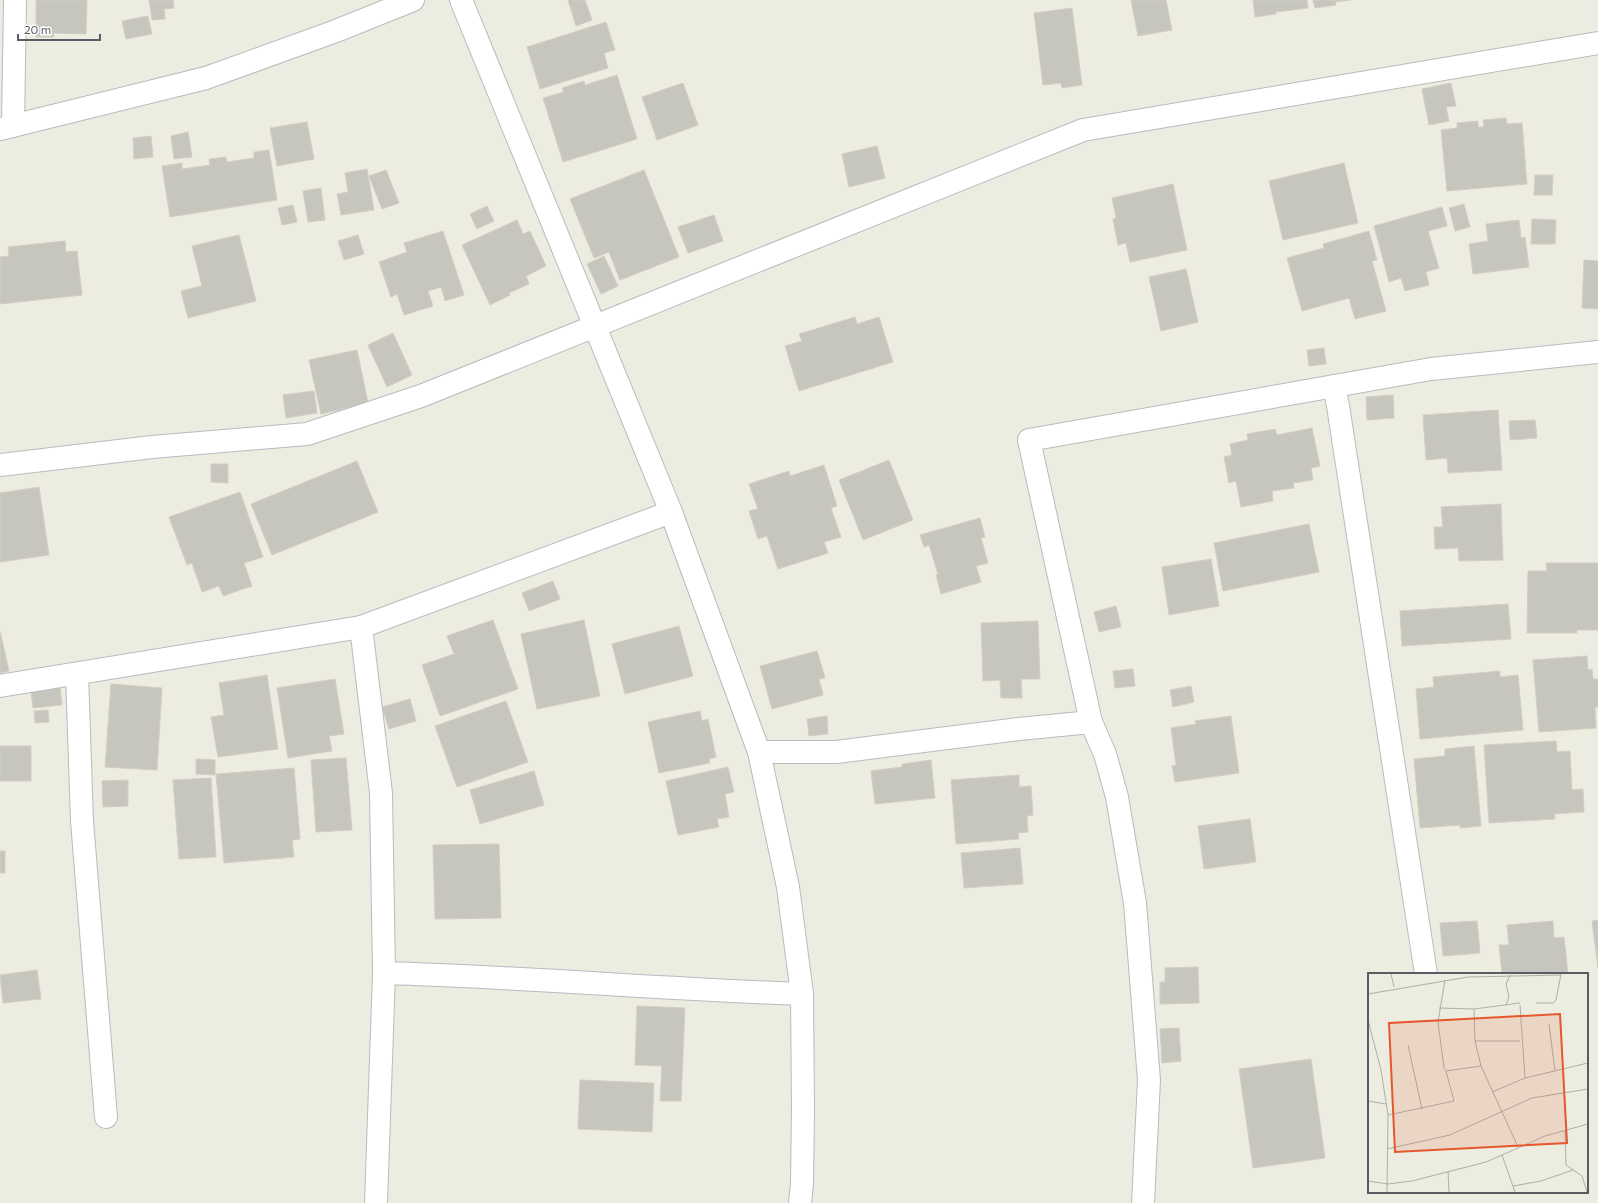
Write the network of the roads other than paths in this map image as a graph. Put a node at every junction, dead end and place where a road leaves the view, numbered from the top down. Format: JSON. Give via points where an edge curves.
{"nodes":[{"id":1,"x":15,"y":0,"type":"edge"},
{"id":2,"x":413,"y":0,"type":"edge"},
{"id":3,"x":461,"y":0,"type":"edge"},
{"id":4,"x":1598,"y":43,"type":"edge"},
{"id":5,"x":7,"y":127,"type":"edge"},
{"id":6,"x":594,"y":326,"type":"junction"},
{"id":7,"x":1598,"y":352,"type":"edge"},
{"id":8,"x":1334,"y":386,"type":"junction"},
{"id":9,"x":0,"y":465,"type":"edge"},
{"id":10,"x":671,"y":512,"type":"junction"},
{"id":11,"x":361,"y":627,"type":"junction"},
{"id":12,"x":77,"y":674,"type":"junction"},
{"id":13,"x":0,"y":686,"type":"edge"},
{"id":14,"x":1091,"y":722,"type":"junction"},
{"id":15,"x":759,"y":752,"type":"junction"},
{"id":16,"x":384,"y":972,"type":"junction"},
{"id":17,"x":1426,"y":973,"type":"edge"},
{"id":18,"x":802,"y":994,"type":"junction"},
{"id":19,"x":106,"y":1117,"type":"dead end"},
{"id":20,"x":376,"y":1203,"type":"edge"},
{"id":21,"x":800,"y":1203,"type":"edge"},
{"id":22,"x":1143,"y":1203,"type":"edge"}],
"edges":[{"from":1,"to":5,"type":"street"},
{"from":2,"to":5,"type":"street","via":[[206,78]]},
{"from":3,"to":6,"type":"street"},
{"from":4,"to":6,"type":"street","via":[[1083,130]]},
{"from":6,"to":9,"type":"street","via":[[421,396],[307,434],[152,447]]},
{"from":6,"to":10,"type":"street"},
{"from":7,"to":8,"type":"street","via":[[1431,369]]},
{"from":8,"to":14,"type":"street","via":[[1029,440]]},
{"from":8,"to":17,"type":"street"},
{"from":10,"to":11,"type":"street"},
{"from":10,"to":15,"type":"street"},
{"from":11,"to":12,"type":"street"},
{"from":11,"to":16,"type":"street","via":[[381,794]]},
{"from":12,"to":13,"type":"street"},
{"from":12,"to":19,"type":"street","via":[[82,821]]},
{"from":14,"to":15,"type":"street","via":[[836,752]]},
{"from":14,"to":22,"type":"street","via":[[1105,754],[1117,797],[1135,903],[1149,1080]]},
{"from":15,"to":18,"type":"street","via":[[788,887]]},
{"from":16,"to":18,"type":"street"},
{"from":16,"to":20,"type":"street"},
{"from":18,"to":21,"type":"street","via":[[803,1108]]}]}
